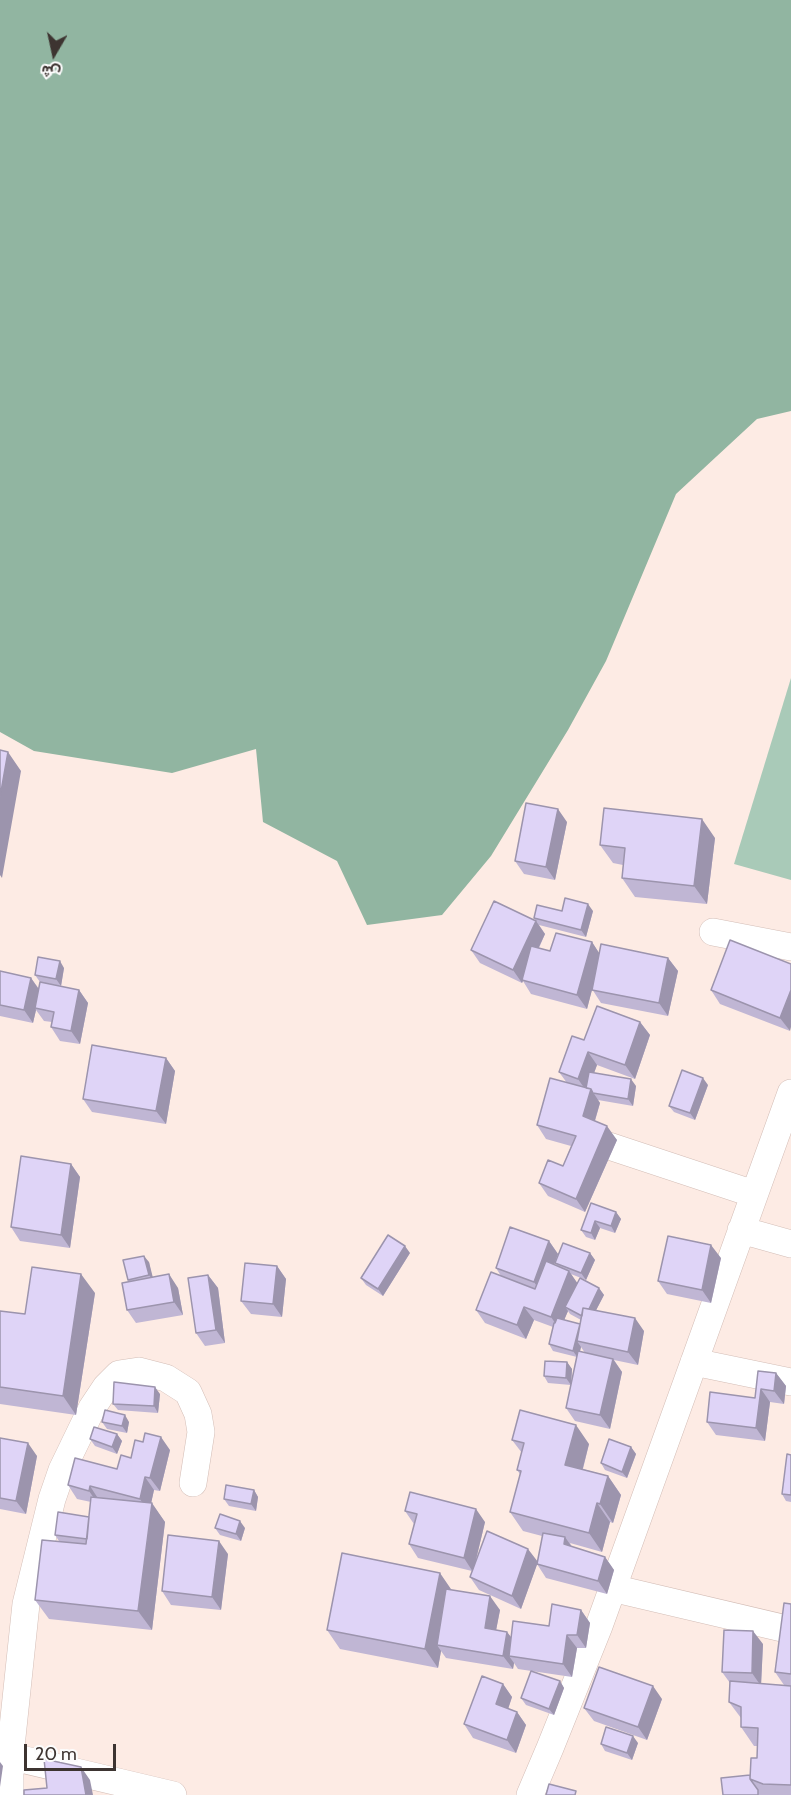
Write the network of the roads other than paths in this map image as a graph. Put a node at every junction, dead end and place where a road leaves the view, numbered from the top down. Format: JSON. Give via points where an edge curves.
{"nodes":[{"id":1,"x":713,"y":932,"type":"dead end"},
{"id":2,"x":791,"y":947,"type":"edge"},
{"id":3,"x":791,"y":1092,"type":"edge"},
{"id":4,"x":609,"y":1146,"type":"dead end"},
{"id":5,"x":754,"y":1194,"type":"junction"},
{"id":6,"x":741,"y":1230,"type":"junction"},
{"id":7,"x":791,"y":1244,"type":"edge"},
{"id":8,"x":694,"y":1362,"type":"junction"},
{"id":9,"x":791,"y":1382,"type":"edge"},
{"id":10,"x":193,"y":1483,"type":"dead end"},
{"id":11,"x":612,"y":1588,"type":"junction"},
{"id":12,"x":791,"y":1630,"type":"edge"},
{"id":13,"x":5,"y":1755,"type":"edge"},
{"id":14,"x":104,"y":1787,"type":"edge"},
{"id":15,"x":10,"y":1795,"type":"edge"},
{"id":16,"x":173,"y":1795,"type":"edge"},
{"id":17,"x":530,"y":1795,"type":"edge"}],
"edges":[{"from":1,"to":2,"type":"street"},
{"from":3,"to":5,"type":"street"},
{"from":4,"to":5,"type":"street"},
{"from":5,"to":6,"type":"street"},
{"from":6,"to":7,"type":"street"},
{"from":6,"to":8,"type":"street"},
{"from":8,"to":9,"type":"street"},
{"from":8,"to":11,"type":"street"},
{"from":10,"to":13,"type":"street","via":[[201,1432],[188,1392],[166,1378],[139,1371],[119,1374],[92,1408],[52,1499],[26,1604]]},
{"from":11,"to":12,"type":"street"},
{"from":11,"to":17,"type":"street"},
{"from":13,"to":14,"type":"street"},
{"from":13,"to":15,"type":"street"},
{"from":14,"to":16,"type":"street"}]}
